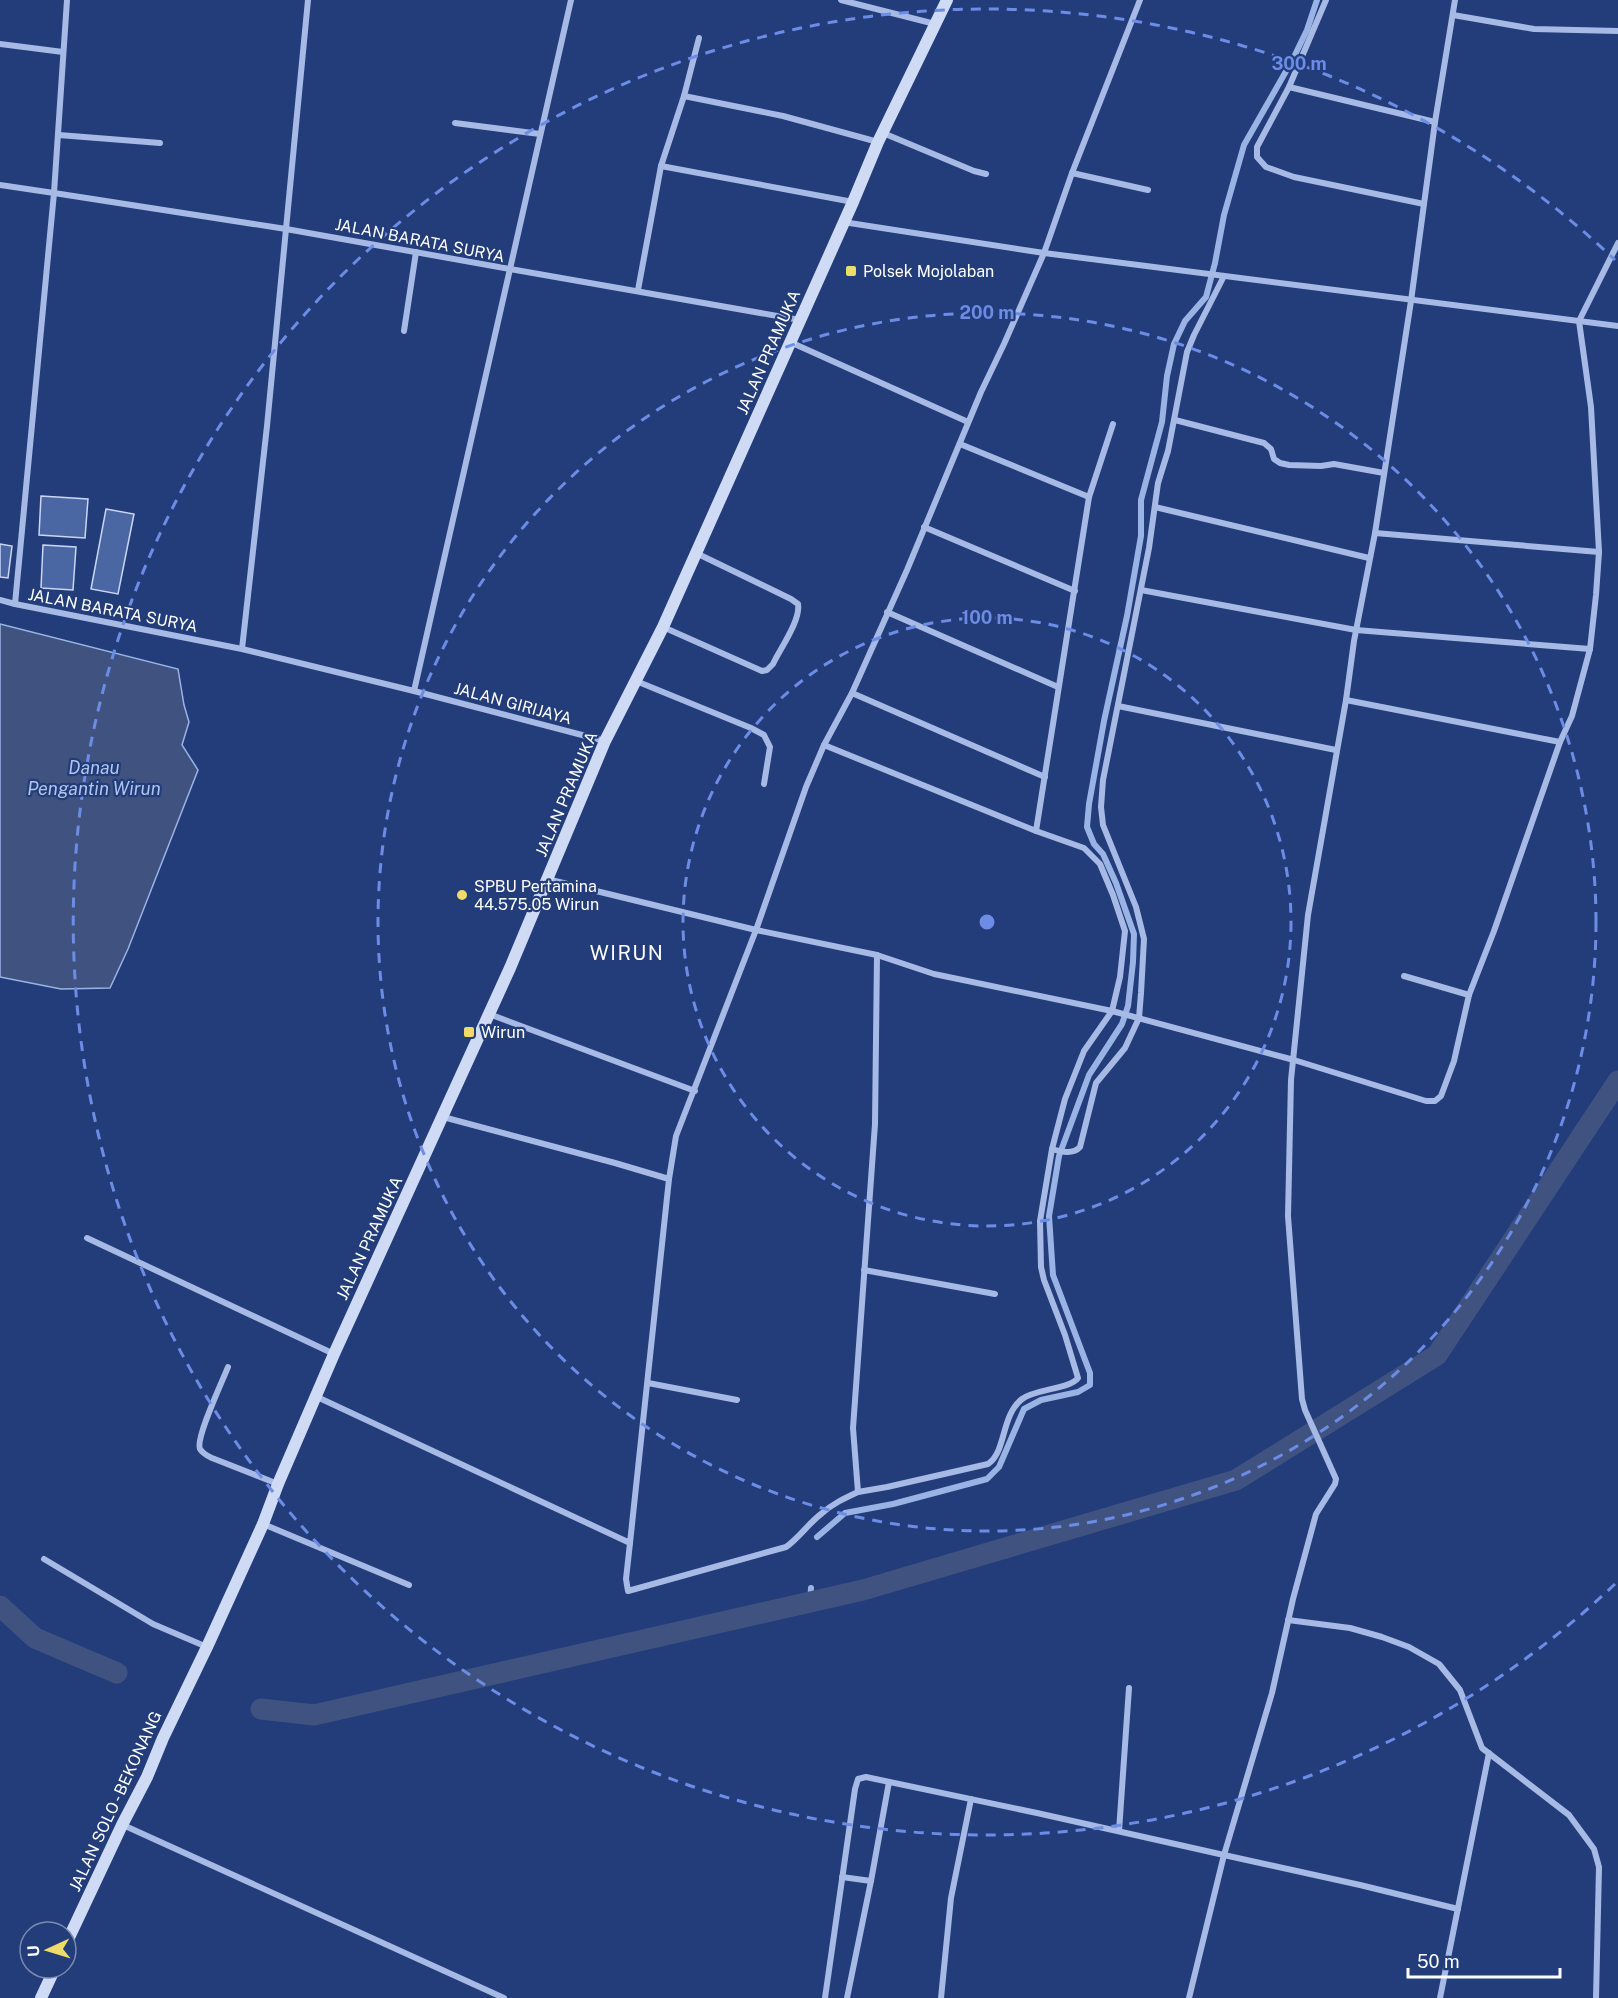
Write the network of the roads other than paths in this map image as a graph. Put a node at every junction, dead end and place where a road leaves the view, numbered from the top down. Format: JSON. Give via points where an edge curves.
{"nodes":[{"id":1,"x":67,"y":0,"type":"edge"},
{"id":2,"x":308,"y":0,"type":"edge"},
{"id":3,"x":571,"y":0,"type":"edge"},
{"id":4,"x":841,"y":0,"type":"edge"},
{"id":5,"x":947,"y":0,"type":"edge"},
{"id":6,"x":1140,"y":0,"type":"edge"},
{"id":7,"x":1326,"y":0,"type":"edge"},
{"id":8,"x":1455,"y":0,"type":"edge"},
{"id":9,"x":1453,"y":15,"type":"junction"},
{"id":10,"x":935,"y":24,"type":"junction"},
{"id":11,"x":1618,"y":31,"type":"edge"},
{"id":12,"x":699,"y":38,"type":"dead end"},
{"id":13,"x":0,"y":44,"type":"edge"},
{"id":14,"x":63,"y":52,"type":"junction"},
{"id":15,"x":1289,"y":87,"type":"junction"},
{"id":16,"x":684,"y":96,"type":"junction"},
{"id":17,"x":1434,"y":122,"type":"junction"},
{"id":18,"x":455,"y":123,"type":"dead end"},
{"id":19,"x":540,"y":134,"type":"junction"},
{"id":20,"x":58,"y":135,"type":"junction"},
{"id":21,"x":880,"y":138,"type":"junction"},
{"id":22,"x":160,"y":143,"type":"dead end"},
{"id":23,"x":661,"y":166,"type":"junction"},
{"id":24,"x":1072,"y":173,"type":"junction"},
{"id":25,"x":986,"y":174,"type":"dead end"},
{"id":26,"x":0,"y":185,"type":"edge"},
{"id":27,"x":1148,"y":190,"type":"dead end"},
{"id":28,"x":54,"y":193,"type":"junction"},
{"id":29,"x":853,"y":202,"type":"junction"},
{"id":30,"x":1424,"y":204,"type":"junction"},
{"id":31,"x":843,"y":222,"type":"junction"},
{"id":32,"x":286,"y":229,"type":"junction"},
{"id":33,"x":1618,"y":243,"type":"edge"},
{"id":34,"x":416,"y":252,"type":"junction"},
{"id":35,"x":1044,"y":253,"type":"junction"},
{"id":36,"x":510,"y":269,"type":"junction"},
{"id":37,"x":1221,"y":276,"type":"junction"},
{"id":38,"x":638,"y":290,"type":"junction"},
{"id":39,"x":1411,"y":300,"type":"junction"},
{"id":40,"x":800,"y":320,"type":"junction"},
{"id":41,"x":1579,"y":321,"type":"junction"},
{"id":42,"x":1618,"y":326,"type":"edge"},
{"id":43,"x":404,"y":331,"type":"dead end"},
{"id":44,"x":790,"y":342,"type":"junction"},
{"id":45,"x":1175,"y":420,"type":"junction"},
{"id":46,"x":968,"y":422,"type":"junction"},
{"id":47,"x":1113,"y":424,"type":"dead end"},
{"id":48,"x":960,"y":444,"type":"junction"},
{"id":49,"x":1384,"y":473,"type":"junction"},
{"id":50,"x":1089,"y":497,"type":"junction"},
{"id":51,"x":1155,"y":507,"type":"junction"},
{"id":52,"x":924,"y":527,"type":"junction"},
{"id":53,"x":1374,"y":533,"type":"junction"},
{"id":54,"x":1599,"y":552,"type":"junction"},
{"id":55,"x":696,"y":554,"type":"junction"},
{"id":56,"x":1368,"y":558,"type":"junction"},
{"id":57,"x":1141,"y":590,"type":"junction"},
{"id":58,"x":1075,"y":591,"type":"junction"},
{"id":59,"x":0,"y":600,"type":"edge"},
{"id":60,"x":15,"y":604,"type":"junction"},
{"id":61,"x":887,"y":612,"type":"junction"},
{"id":62,"x":663,"y":627,"type":"junction"},
{"id":63,"x":1356,"y":630,"type":"junction"},
{"id":64,"x":242,"y":649,"type":"junction"},
{"id":65,"x":1590,"y":649,"type":"junction"},
{"id":66,"x":636,"y":681,"type":"junction"},
{"id":67,"x":1058,"y":687,"type":"junction"},
{"id":68,"x":414,"y":691,"type":"junction"},
{"id":69,"x":852,"y":693,"type":"junction"},
{"id":70,"x":1346,"y":700,"type":"junction"},
{"id":71,"x":1118,"y":706,"type":"junction"},
{"id":72,"x":605,"y":741,"type":"junction"},
{"id":73,"x":1560,"y":742,"type":"junction"},
{"id":74,"x":824,"y":745,"type":"junction"},
{"id":75,"x":1336,"y":750,"type":"junction"},
{"id":76,"x":1045,"y":777,"type":"junction"},
{"id":77,"x":764,"y":784,"type":"dead end"},
{"id":78,"x":1036,"y":831,"type":"junction"},
{"id":79,"x":547,"y":879,"type":"junction"},
{"id":80,"x":756,"y":930,"type":"junction"},
{"id":81,"x":877,"y":955,"type":"junction"},
{"id":82,"x":1404,"y":976,"type":"dead end"},
{"id":83,"x":1469,"y":995,"type":"junction"},
{"id":84,"x":1116,"y":1013,"type":"junction"},
{"id":85,"x":489,"y":1014,"type":"junction"},
{"id":86,"x":1135,"y":1018,"type":"junction"},
{"id":87,"x":1294,"y":1060,"type":"junction"},
{"id":88,"x":694,"y":1091,"type":"junction"},
{"id":89,"x":442,"y":1117,"type":"junction"},
{"id":90,"x":1055,"y":1150,"type":"junction"},
{"id":91,"x":669,"y":1179,"type":"junction"},
{"id":92,"x":87,"y":1238,"type":"dead end"},
{"id":93,"x":864,"y":1270,"type":"junction"},
{"id":94,"x":995,"y":1294,"type":"dead end"},
{"id":95,"x":334,"y":1354,"type":"junction"},
{"id":96,"x":228,"y":1366,"type":"dead end"},
{"id":97,"x":648,"y":1383,"type":"junction"},
{"id":98,"x":315,"y":1396,"type":"junction"},
{"id":99,"x":737,"y":1400,"type":"dead end"},
{"id":100,"x":278,"y":1484,"type":"junction"},
{"id":101,"x":858,"y":1491,"type":"junction"},
{"id":102,"x":263,"y":1524,"type":"junction"},
{"id":103,"x":630,"y":1543,"type":"junction"},
{"id":104,"x":44,"y":1559,"type":"dead end"},
{"id":105,"x":409,"y":1585,"type":"dead end"},
{"id":106,"x":1288,"y":1620,"type":"junction"},
{"id":107,"x":207,"y":1647,"type":"junction"},
{"id":108,"x":195,"y":1671,"type":"joint"},
{"id":109,"x":1129,"y":1688,"type":"dead end"},
{"id":110,"x":1489,"y":1753,"type":"junction"},
{"id":111,"x":889,"y":1782,"type":"junction"},
{"id":112,"x":971,"y":1799,"type":"junction"},
{"id":113,"x":122,"y":1825,"type":"junction"},
{"id":114,"x":1119,"y":1831,"type":"junction"},
{"id":115,"x":1224,"y":1855,"type":"junction"},
{"id":116,"x":844,"y":1877,"type":"junction"},
{"id":117,"x":868,"y":1880,"type":"junction"},
{"id":118,"x":1458,"y":1909,"type":"junction"},
{"id":119,"x":77,"y":1920,"type":"edge"},
{"id":120,"x":49,"y":1980,"type":"edge"},
{"id":121,"x":41,"y":1998,"type":"edge"},
{"id":122,"x":504,"y":1998,"type":"edge"},
{"id":123,"x":825,"y":1998,"type":"edge"},
{"id":124,"x":847,"y":1998,"type":"edge"},
{"id":125,"x":941,"y":1998,"type":"edge"},
{"id":126,"x":1189,"y":1998,"type":"edge"},
{"id":127,"x":1440,"y":1998,"type":"edge"},
{"id":128,"x":1596,"y":1998,"type":"edge"}],
"edges":[{"from":1,"to":14,"type":"street"},
{"from":2,"to":32,"type":"street"},
{"from":3,"to":19,"type":"street"},
{"from":4,"to":10,"type":"street"},
{"from":5,"to":10,"type":"main road","name":"JALAN PRAMUKA"},
{"from":6,"to":24,"type":"street"},
{"from":7,"to":15,"type":"street"},
{"from":8,"to":9,"type":"street"},
{"from":9,"to":11,"type":"street","via":[[1534,29]]},
{"from":9,"to":17,"type":"street"},
{"from":10,"to":21,"type":"main road","name":"JALAN PRAMUKA"},
{"from":12,"to":16,"type":"street"},
{"from":13,"to":14,"type":"street"},
{"from":14,"to":20,"type":"street"},
{"from":15,"to":17,"type":"street"},
{"from":15,"to":30,"type":"street","via":[[1257,147],[1257,157],[1266,167],[1294,177]]},
{"from":16,"to":21,"type":"street"},
{"from":16,"to":23,"type":"street"},
{"from":17,"to":30,"type":"street"},
{"from":18,"to":19,"type":"street"},
{"from":19,"to":36,"type":"street"},
{"from":20,"to":22,"type":"street"},
{"from":20,"to":28,"type":"street"},
{"from":21,"to":25,"type":"street"},
{"from":21,"to":29,"type":"main road","name":"JALAN PRAMUKA"},
{"from":23,"to":29,"type":"street"},
{"from":23,"to":38,"type":"street"},
{"from":24,"to":27,"type":"street"},
{"from":24,"to":35,"type":"street"},
{"from":26,"to":28,"type":"street","name":"JALAN BARATA SURYA"},
{"from":28,"to":32,"type":"street","name":"JALAN BARATA SURYA"},
{"from":28,"to":60,"type":"street"},
{"from":29,"to":31,"type":"main road","name":"JALAN PRAMUKA"},
{"from":30,"to":39,"type":"street"},
{"from":31,"to":35,"type":"street"},
{"from":31,"to":40,"type":"main road","name":"JALAN PRAMUKA"},
{"from":32,"to":34,"type":"street","name":"JALAN BARATA SURYA"},
{"from":32,"to":64,"type":"street"},
{"from":33,"to":41,"type":"street"},
{"from":34,"to":36,"type":"street","name":"JALAN BARATA SURYA"},
{"from":34,"to":43,"type":"street"},
{"from":35,"to":37,"type":"street"},
{"from":35,"to":46,"type":"street"},
{"from":36,"to":38,"type":"street"},
{"from":36,"to":68,"type":"street","name":"JALAN BARATA SURYA"},
{"from":37,"to":39,"type":"street"},
{"from":37,"to":45,"type":"street","via":[[1187,352]]},
{"from":38,"to":40,"type":"street"},
{"from":39,"to":41,"type":"street"},
{"from":39,"to":49,"type":"street"},
{"from":40,"to":44,"type":"main road","name":"JALAN PRAMUKA"},
{"from":41,"to":42,"type":"street"},
{"from":41,"to":54,"type":"street","via":[[1591,407]]},
{"from":44,"to":46,"type":"street"},
{"from":44,"to":55,"type":"main road","name":"JALAN PRAMUKA"},
{"from":45,"to":49,"type":"street","via":[[1264,443],[1280,463],[1334,464]]},
{"from":45,"to":51,"type":"street"},
{"from":46,"to":48,"type":"street"},
{"from":47,"to":50,"type":"street"},
{"from":48,"to":50,"type":"street"},
{"from":48,"to":52,"type":"street"},
{"from":49,"to":53,"type":"street"},
{"from":50,"to":58,"type":"street"},
{"from":51,"to":56,"type":"street"},
{"from":51,"to":57,"type":"street"},
{"from":52,"to":58,"type":"street"},
{"from":52,"to":61,"type":"street"},
{"from":53,"to":54,"type":"street"},
{"from":53,"to":56,"type":"street"},
{"from":54,"to":65,"type":"street"},
{"from":55,"to":62,"type":"main road","name":"JALAN PRAMUKA"},
{"from":55,"to":62,"type":"street","via":[[791,599],[798,604],[796,619],[773,664],[762,671]]},
{"from":56,"to":63,"type":"street"},
{"from":57,"to":63,"type":"street"},
{"from":57,"to":71,"type":"street"},
{"from":58,"to":67,"type":"street"},
{"from":59,"to":60,"type":"street","name":"JALAN BARATA SURYA"},
{"from":60,"to":64,"type":"street","name":"JALAN BARATA SURYA"},
{"from":61,"to":67,"type":"street"},
{"from":61,"to":69,"type":"street"},
{"from":62,"to":66,"type":"main road","name":"JALAN PRAMUKA"},
{"from":63,"to":65,"type":"street"},
{"from":63,"to":70,"type":"street"},
{"from":64,"to":68,"type":"street","name":"JALAN BARATA SURYA"},
{"from":65,"to":73,"type":"street","via":[[1572,716]]},
{"from":66,"to":72,"type":"main road","name":"JALAN PRAMUKA"},
{"from":66,"to":77,"type":"street","via":[[764,735],[770,747]]},
{"from":67,"to":76,"type":"street"},
{"from":68,"to":72,"type":"street","name":"JALAN GIRIJAYA"},
{"from":69,"to":74,"type":"street"},
{"from":69,"to":76,"type":"street"},
{"from":70,"to":73,"type":"street"},
{"from":70,"to":75,"type":"street"},
{"from":71,"to":75,"type":"street"},
{"from":71,"to":86,"type":"street","via":[[1101,807],[1103,825],[1137,907],[1144,939]]},
{"from":72,"to":79,"type":"main road","name":"JALAN PRAMUKA"},
{"from":73,"to":83,"type":"street"},
{"from":74,"to":78,"type":"street"},
{"from":74,"to":80,"type":"street"},
{"from":75,"to":87,"type":"street","via":[[1308,915]]},
{"from":76,"to":78,"type":"street"},
{"from":78,"to":84,"type":"street","via":[[1084,848],[1100,864],[1125,932]]},
{"from":79,"to":80,"type":"street"},
{"from":79,"to":85,"type":"main road","name":"JALAN PRAMUKA"},
{"from":80,"to":81,"type":"street"},
{"from":80,"to":88,"type":"street"},
{"from":81,"to":84,"type":"street","via":[[934,974]]},
{"from":81,"to":93,"type":"street","via":[[875,1124]]},
{"from":82,"to":83,"type":"street"},
{"from":83,"to":87,"type":"street","via":[[1454,1061],[1441,1096],[1434,1101]]},
{"from":84,"to":86,"type":"street"},
{"from":84,"to":90,"type":"street","via":[[1084,1050],[1065,1099]]},
{"from":85,"to":88,"type":"street"},
{"from":85,"to":89,"type":"main road","name":"JALAN PRAMUKA"},
{"from":86,"to":87,"type":"street"},
{"from":86,"to":90,"type":"street","via":[[1125,1048],[1096,1083],[1080,1147],[1077,1151]]},
{"from":87,"to":106,"type":"street","via":[[1288,1216],[1299,1355],[1305,1410],[1336,1479],[1316,1514]]},
{"from":88,"to":91,"type":"street","via":[[676,1136]]},
{"from":89,"to":91,"type":"street"},
{"from":89,"to":95,"type":"main road","name":"JALAN PRAMUKA"},
{"from":90,"to":101,"type":"street","via":[[1040,1221],[1041,1267],[1078,1378],[1072,1384],[1023,1398],[1013,1408],[998,1453],[988,1464]]},
{"from":91,"to":97,"type":"street"},
{"from":92,"to":95,"type":"street"},
{"from":93,"to":94,"type":"street"},
{"from":93,"to":101,"type":"street","via":[[854,1428]]},
{"from":95,"to":98,"type":"main road","name":"JALAN PRAMUKA"},
{"from":96,"to":100,"type":"street","via":[[202,1431],[200,1449],[212,1458]]},
{"from":97,"to":99,"type":"street"},
{"from":97,"to":103,"type":"street"},
{"from":98,"to":100,"type":"main road","name":"JALAN PRAMUKA"},
{"from":98,"to":103,"type":"street"},
{"from":100,"to":102,"type":"main road","name":"JALAN PRAMUKA"},
{"from":101,"to":103,"type":"street","via":[[818,1515],[786,1547],[628,1591]]},
{"from":102,"to":105,"type":"street"},
{"from":102,"to":107,"type":"main road","name":"JALAN PRAMUKA"},
{"from":104,"to":107,"type":"street","via":[[153,1624]]},
{"from":106,"to":110,"type":"street","via":[[1350,1628],[1382,1637],[1439,1664],[1460,1690],[1482,1748]]},
{"from":106,"to":115,"type":"street","via":[[1272,1693]]},
{"from":107,"to":108,"type":"main road","name":"JALAN PRAMUKA"},
{"from":108,"to":113,"type":"main road","name":"JALAN SOLO - BEKONANG"},
{"from":109,"to":114,"type":"street"},
{"from":110,"to":118,"type":"street"},
{"from":110,"to":128,"type":"street","via":[[1569,1815],[1594,1849],[1599,1868]]},
{"from":111,"to":112,"type":"street"},
{"from":111,"to":116,"type":"street","via":[[858,1779]]},
{"from":111,"to":117,"type":"street"},
{"from":112,"to":114,"type":"street"},
{"from":112,"to":125,"type":"street","via":[[951,1898]]},
{"from":113,"to":119,"type":"main road","name":"JALAN SOLO - BEKONANG"},
{"from":113,"to":122,"type":"street"},
{"from":114,"to":115,"type":"street"},
{"from":115,"to":118,"type":"street"},
{"from":115,"to":126,"type":"street"},
{"from":116,"to":117,"type":"street"},
{"from":116,"to":123,"type":"street"},
{"from":117,"to":124,"type":"street"},
{"from":118,"to":127,"type":"street"},
{"from":120,"to":121,"type":"main road"}]}
